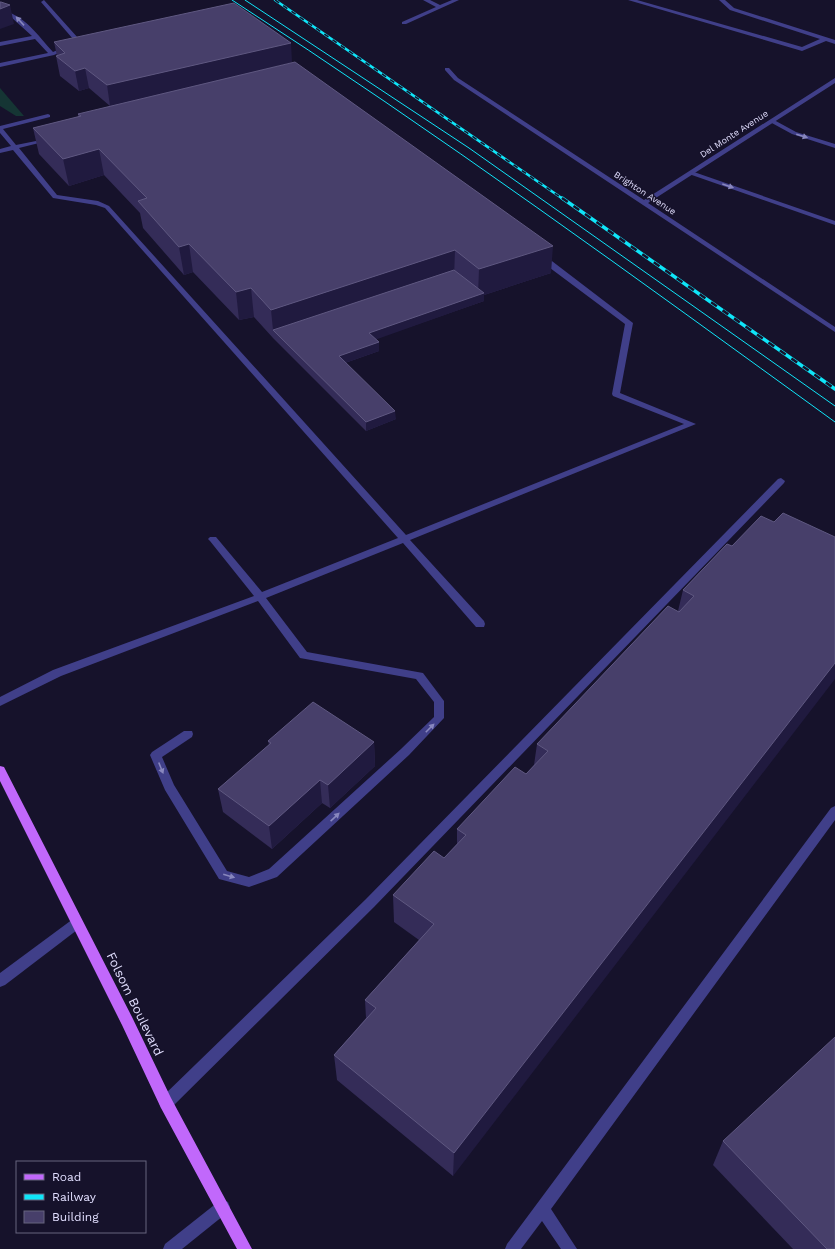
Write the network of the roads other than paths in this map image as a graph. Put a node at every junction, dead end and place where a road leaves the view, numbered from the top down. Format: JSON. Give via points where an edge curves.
{"nodes":[{"id":1,"x":426,"y":0,"type":"edge"},
{"id":2,"x":456,"y":0,"type":"edge"},
{"id":3,"x":631,"y":0,"type":"edge"},
{"id":4,"x":722,"y":0,"type":"edge"},
{"id":5,"x":44,"y":2,"type":"dead end"},
{"id":6,"x":440,"y":7,"type":"junction"},
{"id":7,"x":0,"y":13,"type":"edge"},
{"id":8,"x":404,"y":23,"type":"dead end"},
{"id":9,"x":35,"y":37,"type":"junction"},
{"id":10,"x":826,"y":39,"type":"junction"},
{"id":11,"x":835,"y":42,"type":"edge"},
{"id":12,"x":0,"y":44,"type":"edge"},
{"id":13,"x":52,"y":54,"type":"junction"},
{"id":14,"x":0,"y":65,"type":"edge"},
{"id":15,"x":447,"y":69,"type":"dead end"},
{"id":16,"x":835,"y":80,"type":"edge"},
{"id":17,"x":48,"y":116,"type":"dead end"},
{"id":18,"x":772,"y":121,"type":"junction"},
{"id":19,"x":0,"y":128,"type":"edge"},
{"id":20,"x":54,"y":138,"type":"edge"},
{"id":21,"x":835,"y":146,"type":"edge"},
{"id":22,"x":15,"y":147,"type":"junction"},
{"id":23,"x":0,"y":151,"type":"edge"},
{"id":24,"x":691,"y":173,"type":"junction"},
{"id":25,"x":644,"y":203,"type":"junction"},
{"id":26,"x":835,"y":223,"type":"edge"},
{"id":27,"x":534,"y":252,"type":"edge"},
{"id":28,"x":835,"y":330,"type":"edge"},
{"id":29,"x":781,"y":481,"type":"dead end"},
{"id":30,"x":213,"y":539,"type":"dead end"},
{"id":31,"x":404,"y":540,"type":"junction"},
{"id":32,"x":260,"y":597,"type":"junction"},
{"id":33,"x":480,"y":624,"type":"dead end"},
{"id":34,"x":0,"y":702,"type":"edge"},
{"id":35,"x":188,"y":734,"type":"dead end"},
{"id":36,"x":0,"y":770,"type":"edge"},
{"id":37,"x":835,"y":811,"type":"edge"},
{"id":38,"x":78,"y":923,"type":"junction"},
{"id":39,"x":0,"y":981,"type":"edge"},
{"id":40,"x":166,"y":1103,"type":"junction"},
{"id":41,"x":223,"y":1207,"type":"junction"},
{"id":42,"x":542,"y":1209,"type":"junction"},
{"id":43,"x":170,"y":1249,"type":"edge"},
{"id":44,"x":244,"y":1249,"type":"edge"},
{"id":45,"x":512,"y":1249,"type":"edge"},
{"id":46,"x":570,"y":1249,"type":"edge"}],
"edges":[{"from":1,"to":6,"type":"street"},
{"from":2,"to":6,"type":"street"},
{"from":3,"to":10,"type":"street","via":[[802,49]]},
{"from":4,"to":10,"type":"street","via":[[732,9]]},
{"from":5,"to":13,"type":"street","via":[[76,39],[76,44]]},
{"from":6,"to":8,"type":"street"},
{"from":9,"to":7,"type":"street","one_way":true,"via":[[14,15]]},
{"from":9,"to":12,"type":"street"},
{"from":9,"to":13,"type":"street"},
{"from":10,"to":11,"type":"street"},
{"from":13,"to":14,"type":"street"},
{"from":15,"to":25,"type":"street","name":"Brighton Avenue","via":[[456,79]]},
{"from":16,"to":18,"type":"street","name":"Del Monte Avenue"},
{"from":17,"to":19,"type":"street"},
{"from":18,"to":21,"type":"street","one_way":true,"via":[[794,134]]},
{"from":18,"to":24,"type":"street","name":"Del Monte Avenue"},
{"from":19,"to":22,"type":"street"},
{"from":20,"to":22,"type":"street"},
{"from":22,"to":23,"type":"street"},
{"from":22,"to":31,"type":"street","via":[[55,196],[98,203],[106,207]]},
{"from":24,"to":25,"type":"street","name":"Del Monte Avenue"},
{"from":24,"to":26,"type":"street","one_way":true},
{"from":25,"to":28,"type":"street","name":"Brighton Avenue"},
{"from":27,"to":31,"type":"street","via":[[629,323],[616,394],[692,424]]},
{"from":29,"to":40,"type":"street","via":[[370,903]]},
{"from":30,"to":32,"type":"street"},
{"from":31,"to":32,"type":"street"},
{"from":31,"to":33,"type":"street"},
{"from":32,"to":34,"type":"street","via":[[57,673]]},
{"from":35,"to":32,"type":"street","one_way":true,"via":[[156,755],[169,787],[223,875],[249,882],[273,873],[440,718],[439,701],[419,676],[304,655]]},
{"from":36,"to":38,"type":"main road","name":"Folsom Boulevard"},
{"from":37,"to":42,"type":"street"},
{"from":38,"to":39,"type":"street"},
{"from":38,"to":40,"type":"main road","name":"Folsom Boulevard"},
{"from":40,"to":41,"type":"main road","name":"Folsom Boulevard"},
{"from":41,"to":43,"type":"street"},
{"from":41,"to":44,"type":"main road","name":"Folsom Boulevard"},
{"from":42,"to":45,"type":"street"},
{"from":42,"to":46,"type":"street"}]}
